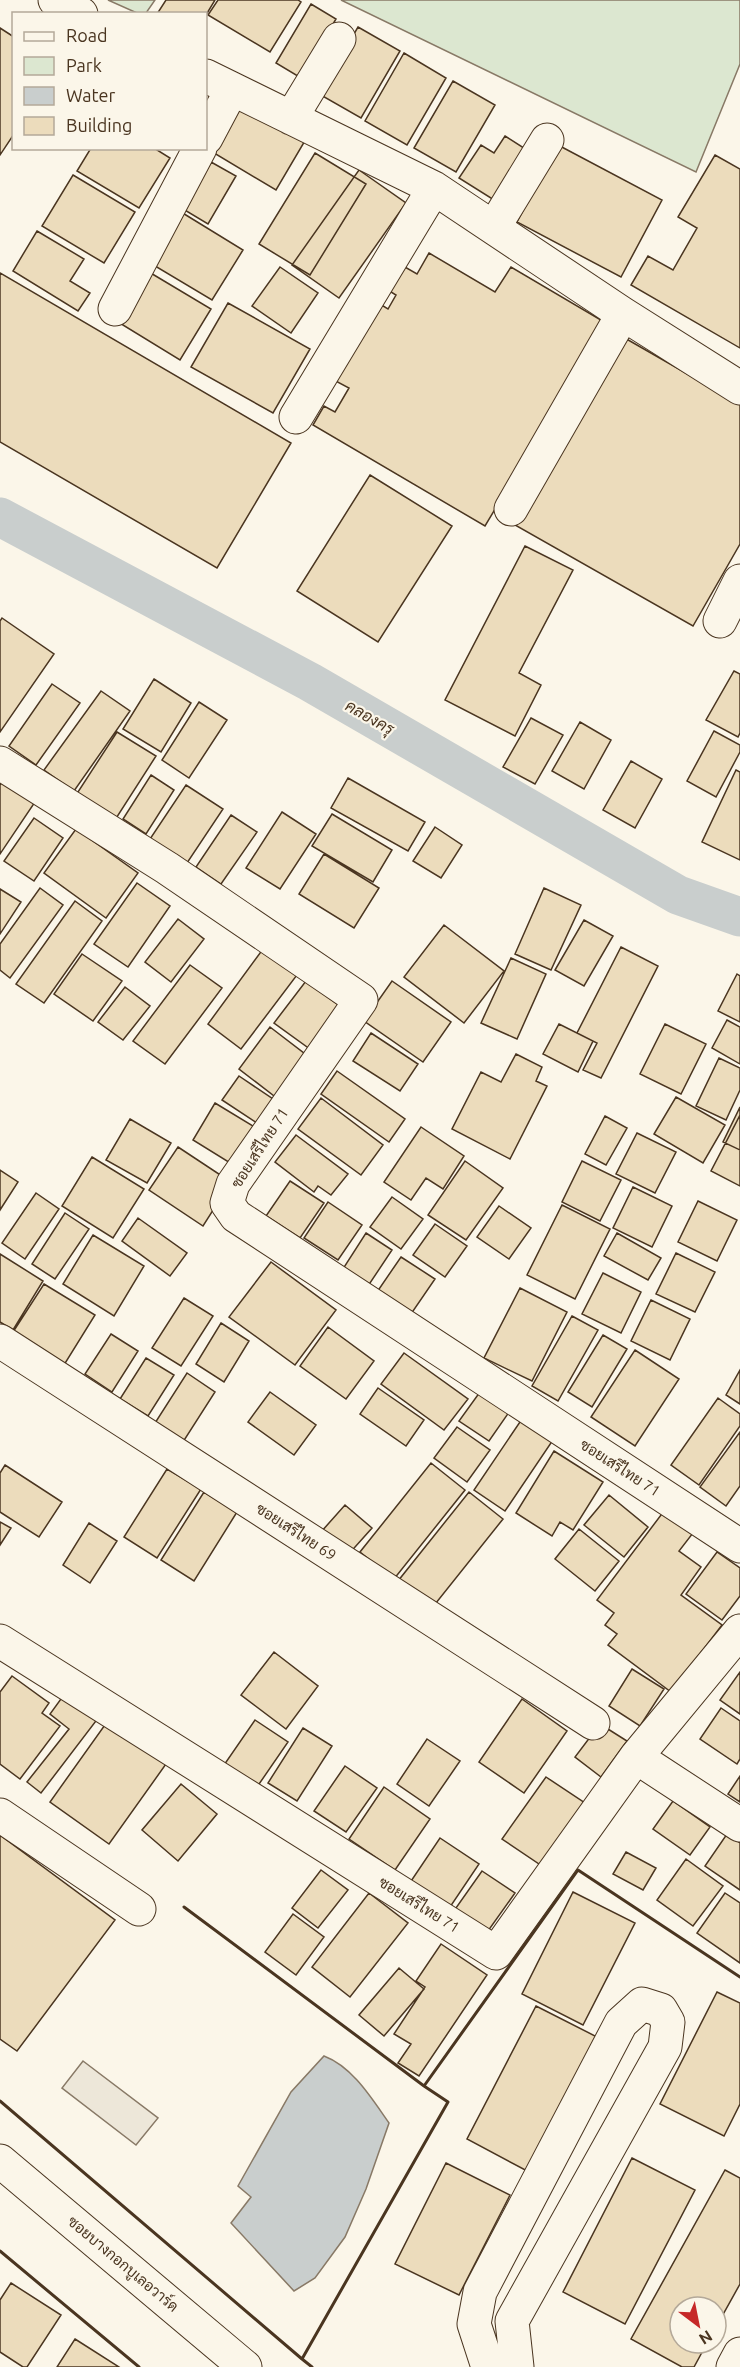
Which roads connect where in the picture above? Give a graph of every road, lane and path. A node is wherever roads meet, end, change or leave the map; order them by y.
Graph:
1 (56, 0) edge
2 (77, 12) edge
3 (339, 39) dead end
4 (219, 82) edge
5 (291, 118) junction
6 (207, 134) edge
7 (547, 140) dead end
8 (199, 150) edge
9 (434, 188) junction
10 (494, 227) junction
11 (115, 309) dead end
12 (623, 314) junction
13 (740, 388) edge
14 (296, 417) dead end
15 (511, 509) dead end
16 (740, 581) edge
17 (720, 621) dead end
18 (0, 763) edge
19 (0, 1341) edge
20 (740, 1546) edge
21 (740, 1631) edge
22 (0, 1641) edge
23 (593, 1723) dead end
24 (636, 1757) junction
25 (0, 1815) edge
26 (740, 1825) edge
27 (139, 1909) dead end
28 (0, 2161) edge
29 (740, 2354) edge
30 (245, 2367) edge
31 (488, 2367) edge
32 (517, 2367) edge
33 (732, 2367) edge

1 - 2 street
3 - 5 street
4 - 5 street
4 - 6 street
5 - 9 street
7 - 10 street
8 - 11 street
9 - 10 street
9 - 14 street
10 - 12 street
12 - 13 street
12 - 15 street
16 - 17 street
18 - 20 street, ซอยเสรีไทย 71
19 - 23 street, ซอยเสรีไทย 69
21 - 24 street, ซอยเสรีไทย 71
22 - 24 street, ซอยเสรีไทย 71
24 - 26 street
25 - 27 street
28 - 30 street, ซอยบางกอกบูเลอวาร์ด
29 - 33 street
31 - 32 street

